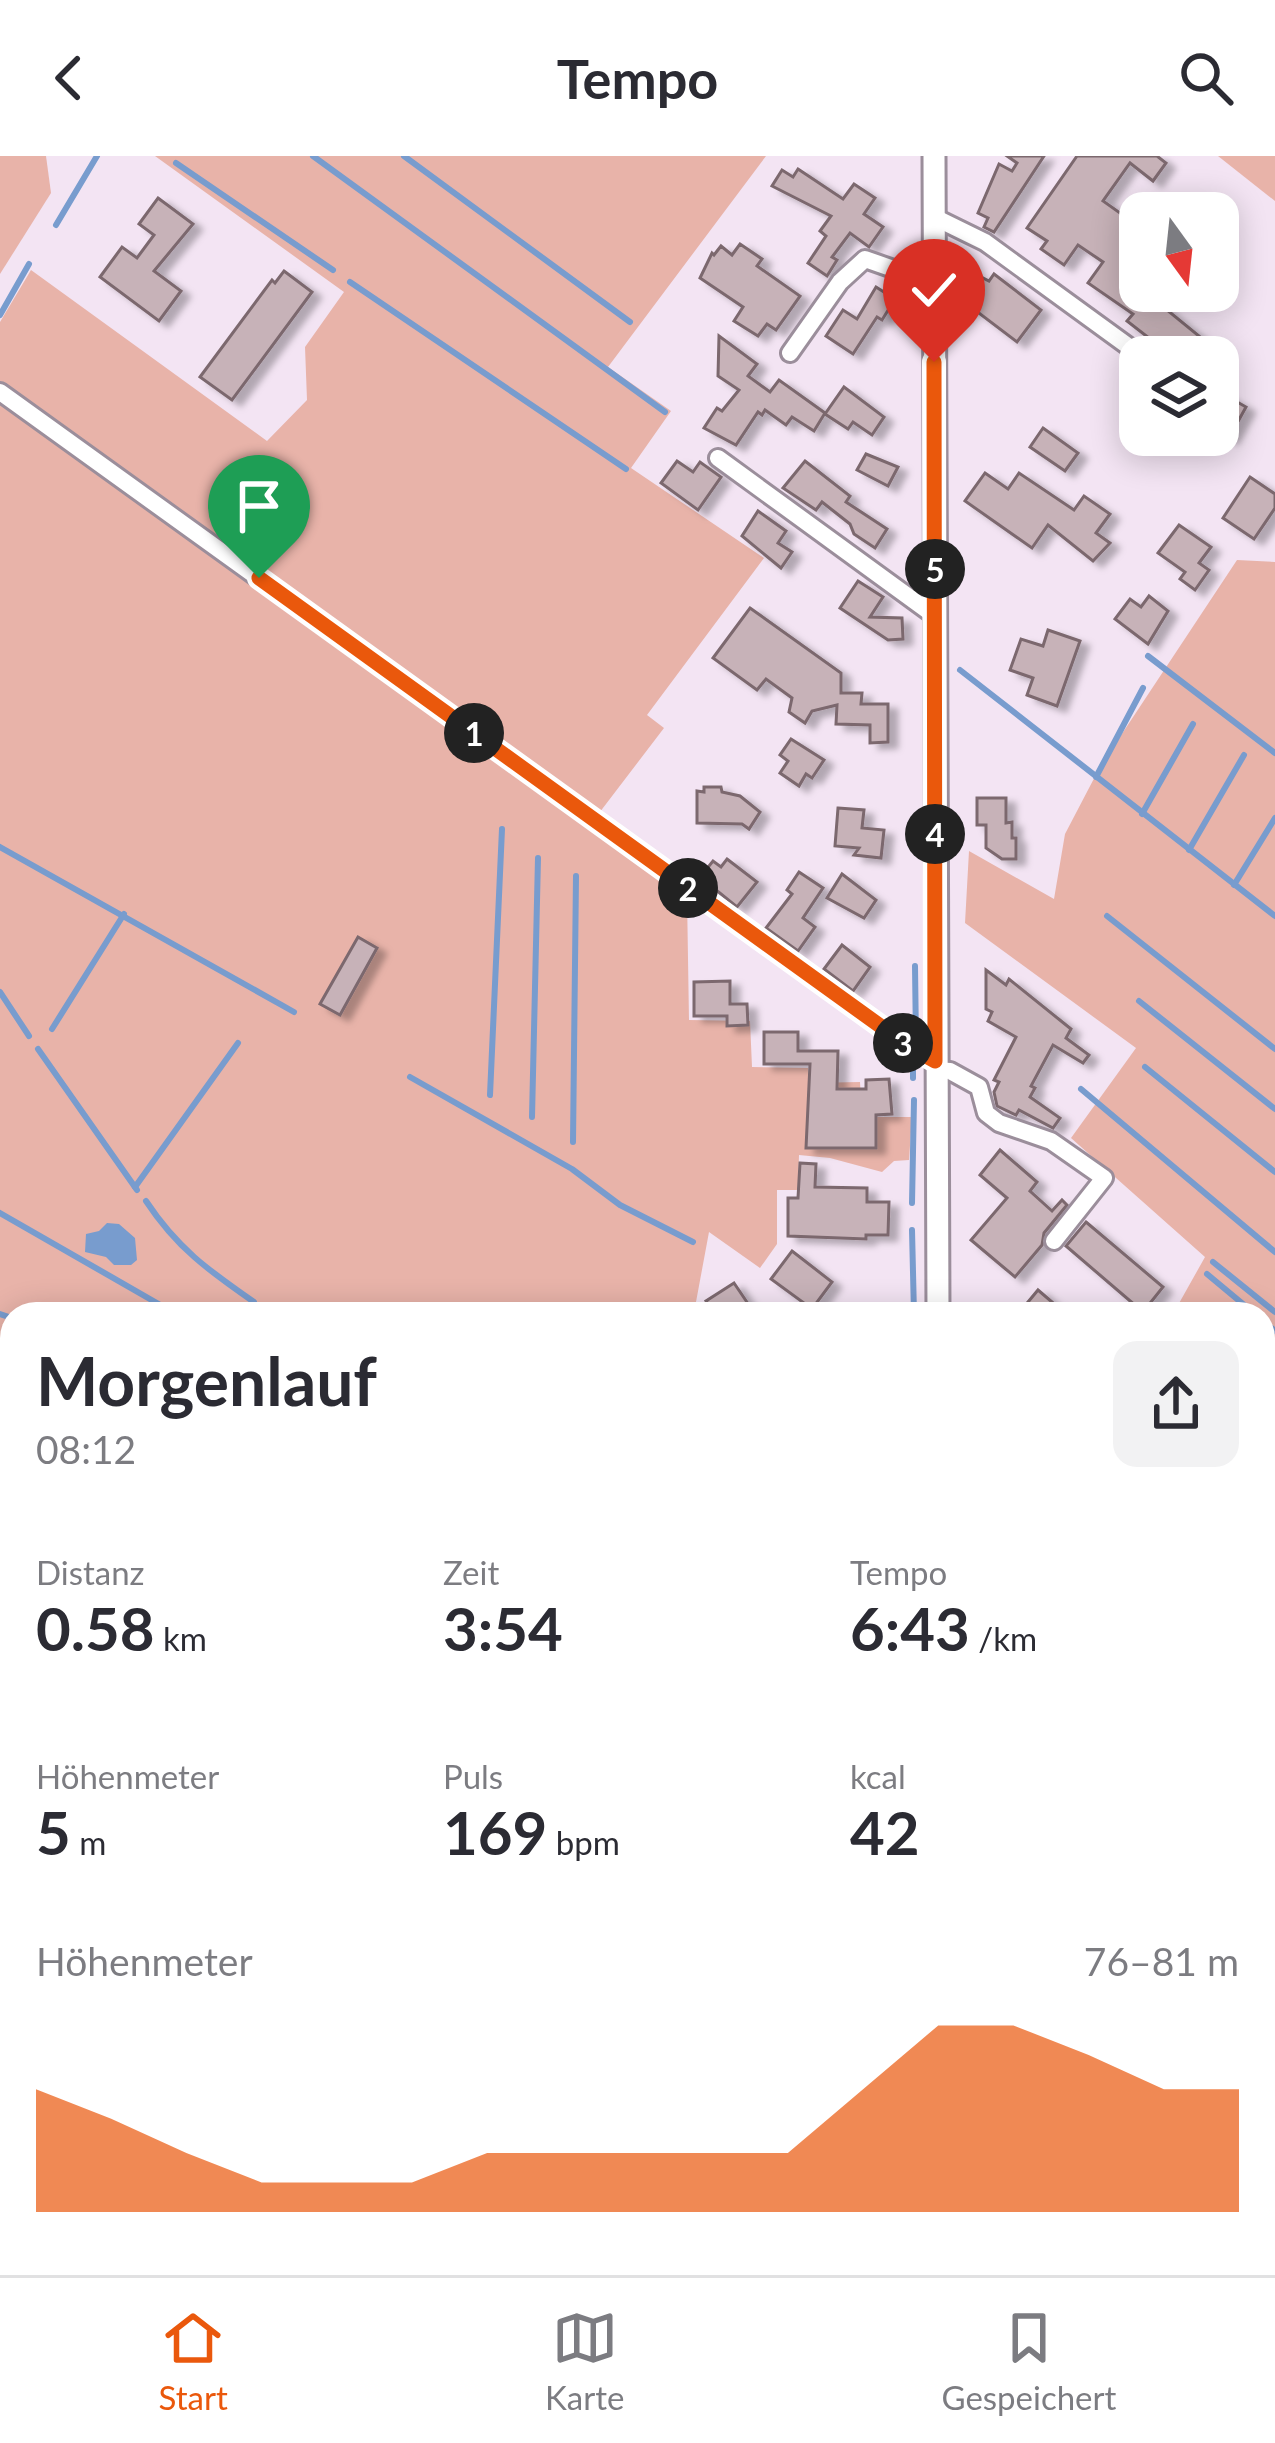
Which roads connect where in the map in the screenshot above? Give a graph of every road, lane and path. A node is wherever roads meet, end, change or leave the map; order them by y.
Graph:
1 (934, 156) edge
2 (934, 217) junction
3 (934, 274) junction
4 (1119, 340) edge
5 (790, 353) dead end
6 (0, 392) edge
7 (718, 458) dead end
8 (935, 616) junction
9 (935, 1066) junction
10 (1054, 1241) dead end
11 (938, 1302) edge

1 - 2 street
2 - 3 street
2 - 4 street
3 - 5 street
3 - 8 street
6 - 9 street
7 - 8 street
8 - 9 street
9 - 10 street
9 - 11 street

